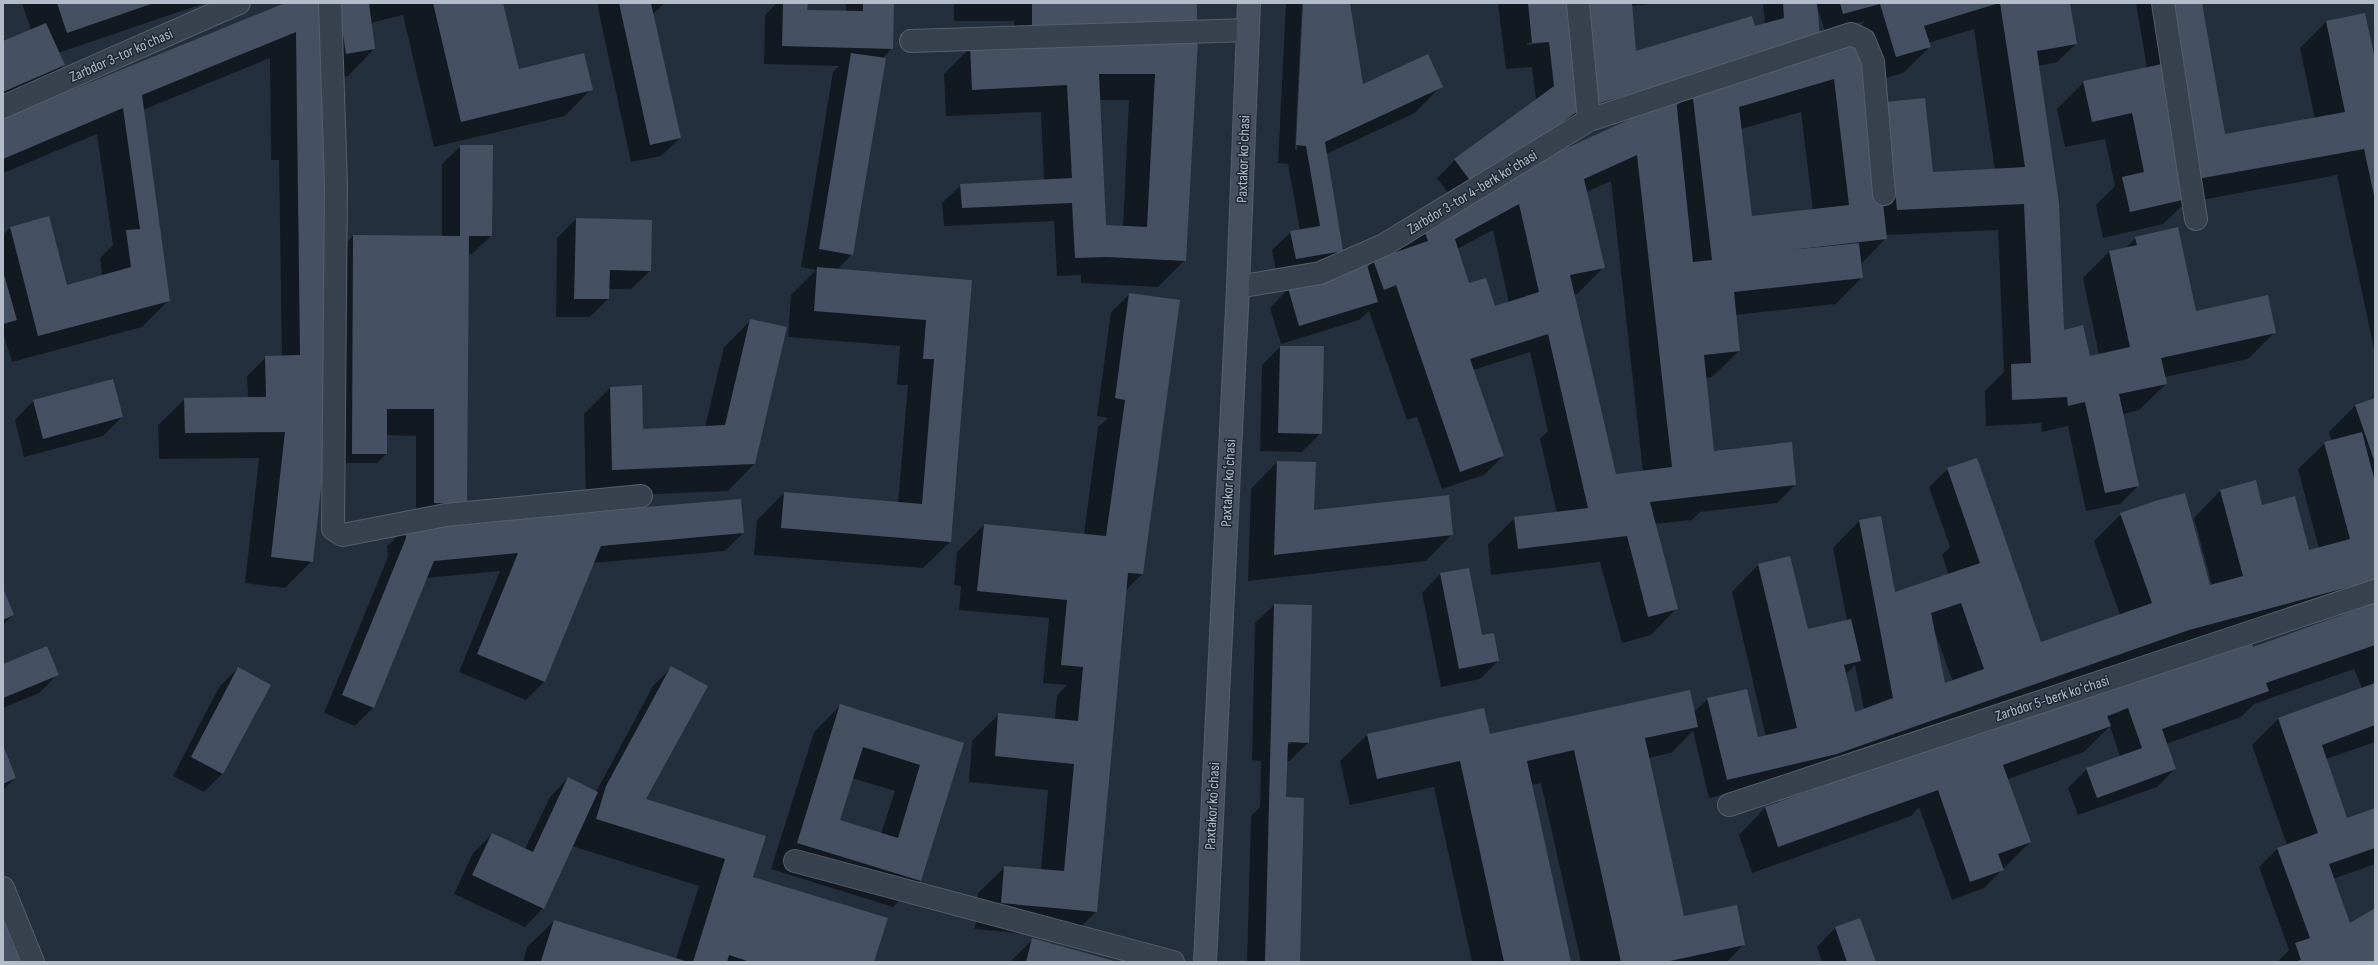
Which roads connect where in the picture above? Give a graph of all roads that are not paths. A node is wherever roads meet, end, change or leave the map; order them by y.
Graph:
1 (239, 3) edge
2 (330, 3) edge
3 (1249, 3) edge
4 (1578, 3) edge
5 (2163, 3) edge
6 (1248, 30) junction
7 (911, 41) dead end
8 (3, 107) edge
9 (1589, 120) junction
10 (1884, 194) dead end
11 (2196, 219) dead end
12 (1238, 287) junction
13 (641, 496) dead end
14 (2375, 591) edge
15 (1729, 805) dead end
16 (795, 861) dead end
17 (3, 888) edge
18 (33, 962) edge
19 (1173, 962) edge
20 (1205, 962) edge

1 - 8 street, Zarbdor 3-tor koʼchasi
2 - 13 street
3 - 6 main road, Paxtakor koʻchasi
4 - 9 street
5 - 11 street
6 - 7 street
6 - 12 main road, Paxtakor koʻchasi
9 - 10 street, Zarbdor 3-tor 4-berk koʻchasi
9 - 12 street, Zarbdor 3-tor 4-berk koʻchasi
12 - 20 main road, Paxtakor koʻchasi
14 - 15 street, Zarbdor 5-berk koʻchasi
16 - 19 street
17 - 18 street

